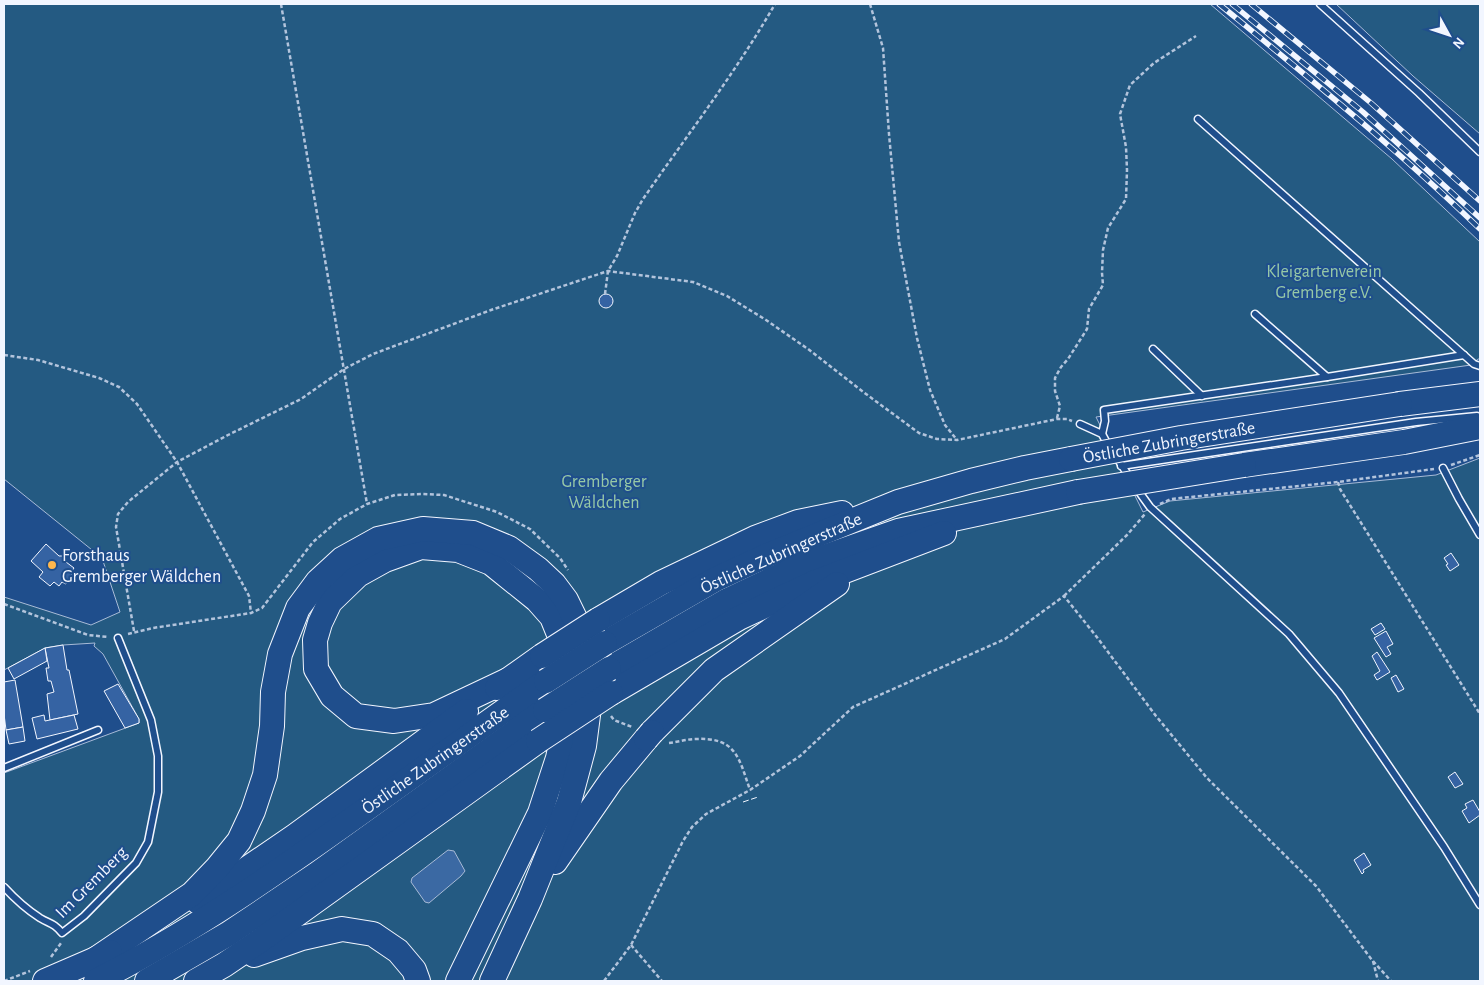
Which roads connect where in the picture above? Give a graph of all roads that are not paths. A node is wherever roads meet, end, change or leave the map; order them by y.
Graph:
1 (1320, 4) edge
2 (1198, 119) dead end
3 (1480, 152) edge
4 (1255, 314) dead end
5 (1153, 349) dead end
6 (1464, 355) junction
7 (1480, 366) edge
8 (1327, 377) junction
9 (1480, 394) edge
10 (1202, 396) junction
11 (1480, 416) edge
12 (1080, 424) road end
13 (1480, 427) edge
14 (1102, 434) junction
15 (1121, 466) junction
16 (1443, 468) road end
17 (898, 502) junction
18 (1014, 506) junction
19 (1480, 535) edge
20 (865, 564) junction
21 (118, 638) road end
22 (508, 680) junction
23 (98, 730) dead end
24 (4, 768) edge
25 (4, 887) edge
26 (530, 899) junction
27 (1480, 906) edge
28 (224, 965) junction
29 (96, 970) edge
30 (45, 981) edge
31 (147, 981) edge
32 (196, 981) edge
33 (418, 981) edge
34 (458, 981) edge
35 (492, 981) edge

1 - 3 lane
2 - 6 lane
4 - 8 lane
5 - 10 lane
6 - 7 lane
6 - 8 lane
8 - 10 lane
9 - 17 highway, Östliche Zubringerstraße, bridge
10 - 14 lane
11 - 15 lane
12 - 14 lane
13 - 18 highway, Östliche Zubringerstraße, bridge
14 - 15 lane
15 - 27 lane
16 - 19 lane
17 - 22 highway, bridge
17 - 29 highway, Östliche Zubringerstraße, bridge
18 - 20 highway
18 - 31 highway, Östliche Zubringerstraße, bridge
20 - 26 highway
20 - 28 highway, bridge
21 - 25 lane, Im Gremberg
22 - 29 highway
22 - 34 highway
23 - 24 lane
26 - 29 highway
26 - 35 highway
28 - 32 highway
28 - 33 highway
29 - 30 highway

